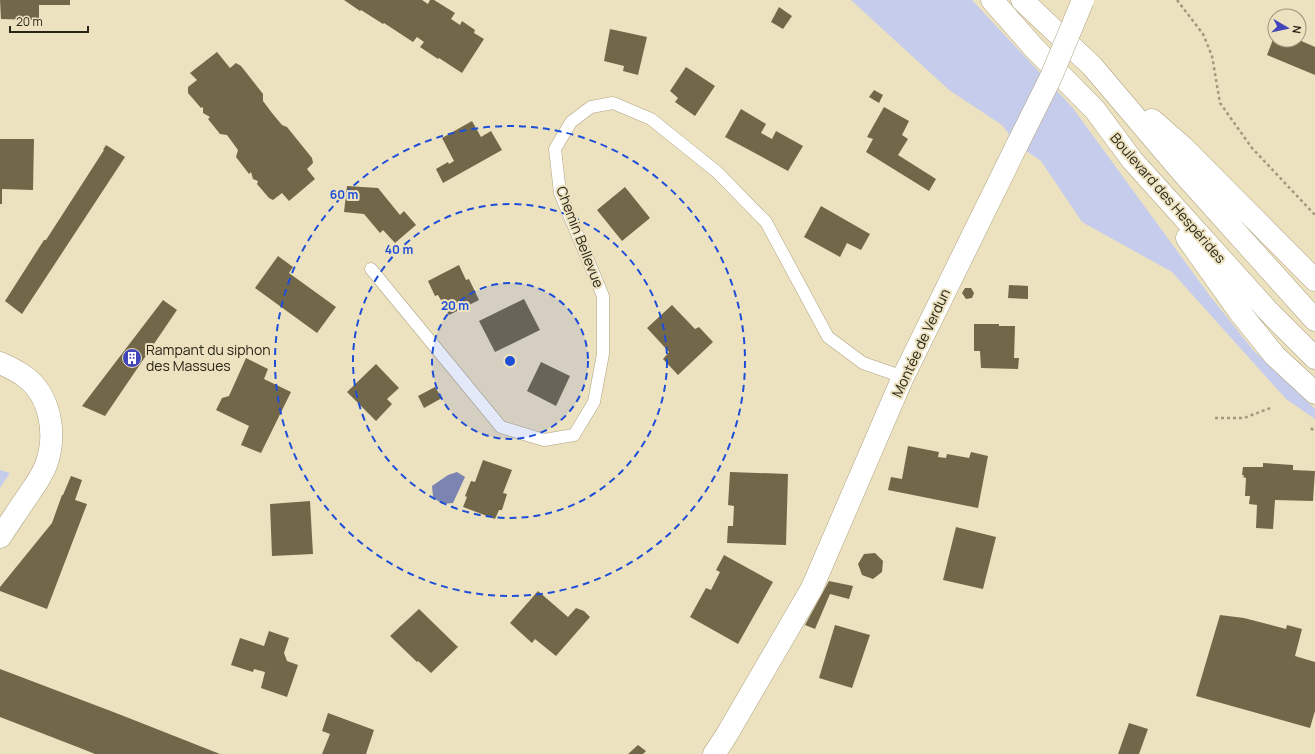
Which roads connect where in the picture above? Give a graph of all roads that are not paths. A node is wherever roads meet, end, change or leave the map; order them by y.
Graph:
1 (992, 0) edge
2 (1022, 0) edge
3 (1083, 0) edge
4 (1092, 66) junction
5 (1132, 160) junction
6 (371, 269) dead end
7 (1315, 280) edge
8 (1315, 320) edge
9 (1315, 358) edge
10 (0, 363) edge
11 (903, 377) junction
12 (1315, 393) edge
13 (0, 537) edge
14 (714, 754) edge

1 - 5 main road, Boulevard des Hespérides
2 - 4 main road, Boulevard des Hespérides
3 - 11 main road, Montée de Verdun, bridge
4 - 7 main road
4 - 8 main road, Boulevard des Hespérides
5 - 9 main road, Boulevard des Hespérides
5 - 12 main road
6 - 11 lane, Chemin Bellevue
10 - 13 main road
11 - 14 main road, Montée de Verdun

